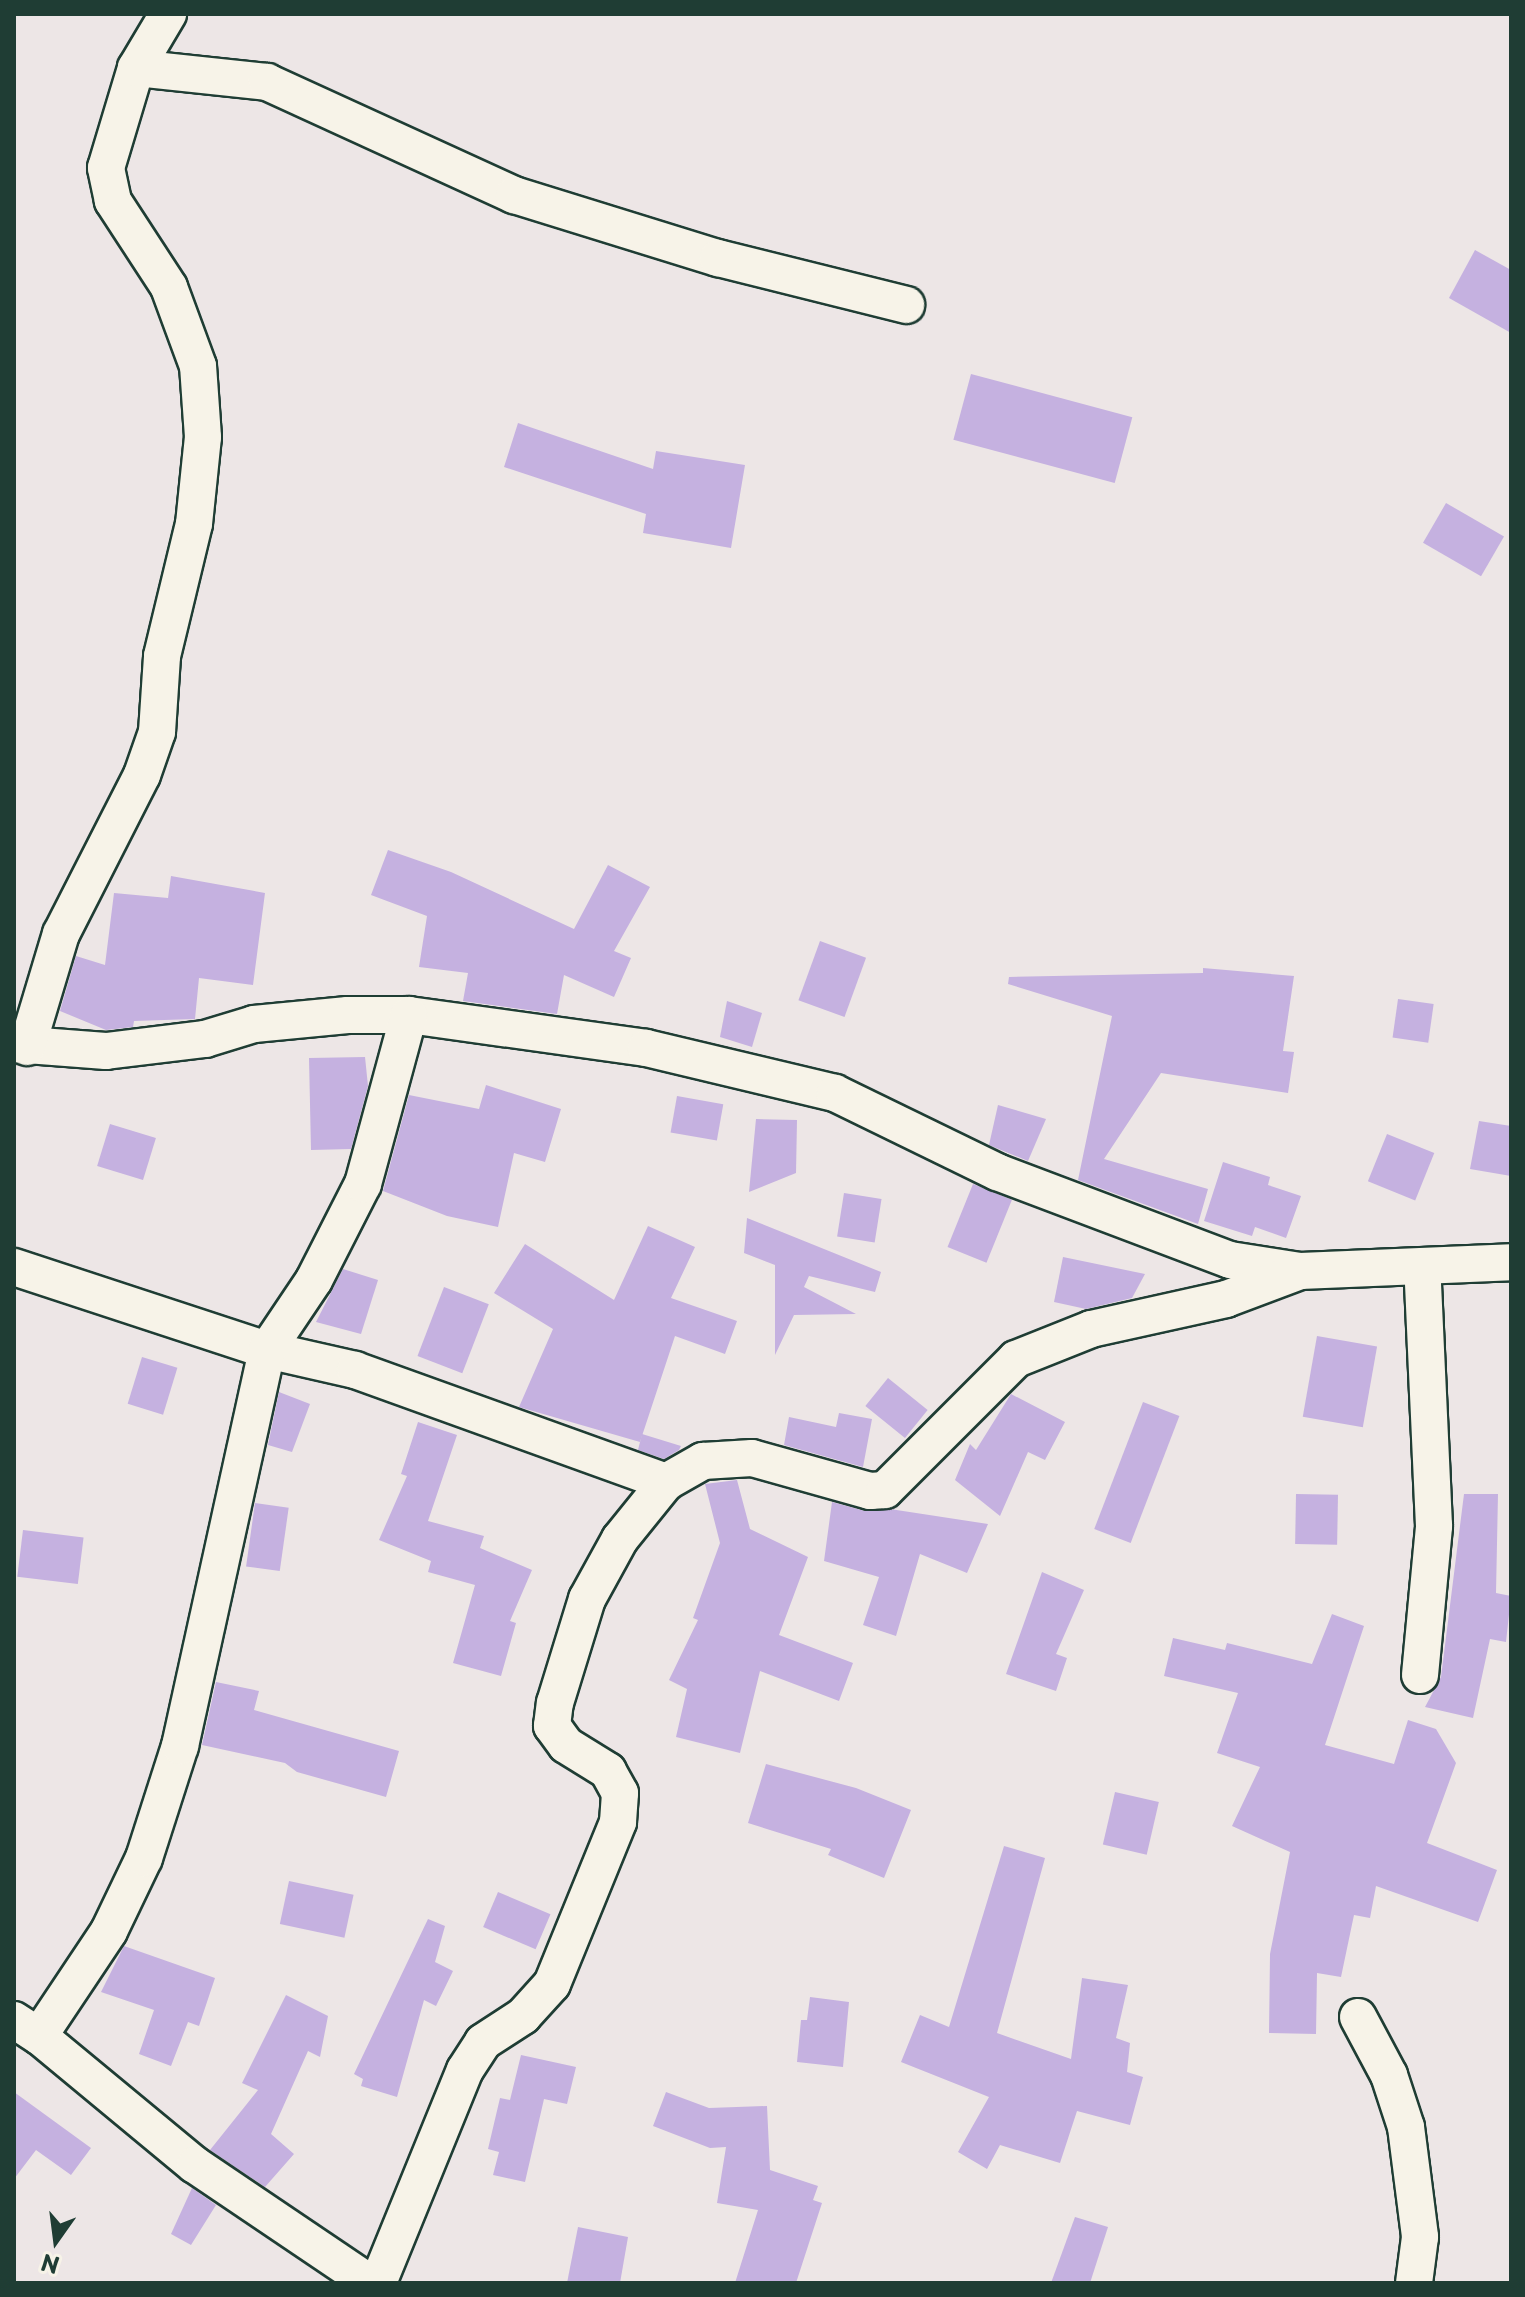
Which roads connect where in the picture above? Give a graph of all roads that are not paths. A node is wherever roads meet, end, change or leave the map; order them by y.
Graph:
1 (168, 14) edge
2 (136, 68) junction
3 (906, 305) dead end
4 (409, 1015) junction
5 (21, 1046) edge
6 (1511, 1262) edge
7 (1422, 1266) junction
8 (14, 1267) edge
9 (1300, 1271) junction
10 (267, 1350) junction
11 (666, 1482) junction
12 (1420, 1675) dead end
13 (1358, 2017) dead end
14 (27, 2028) edge
15 (370, 2283) edge
16 (378, 2283) edge
17 (1414, 2283) edge

1 - 2 street
2 - 3 street
2 - 5 street
4 - 5 street
4 - 9 street
4 - 10 street
6 - 7 street
7 - 9 street
7 - 12 street
8 - 10 street
9 - 11 street
10 - 11 street
10 - 14 street
11 - 16 street
13 - 17 street
14 - 15 street

